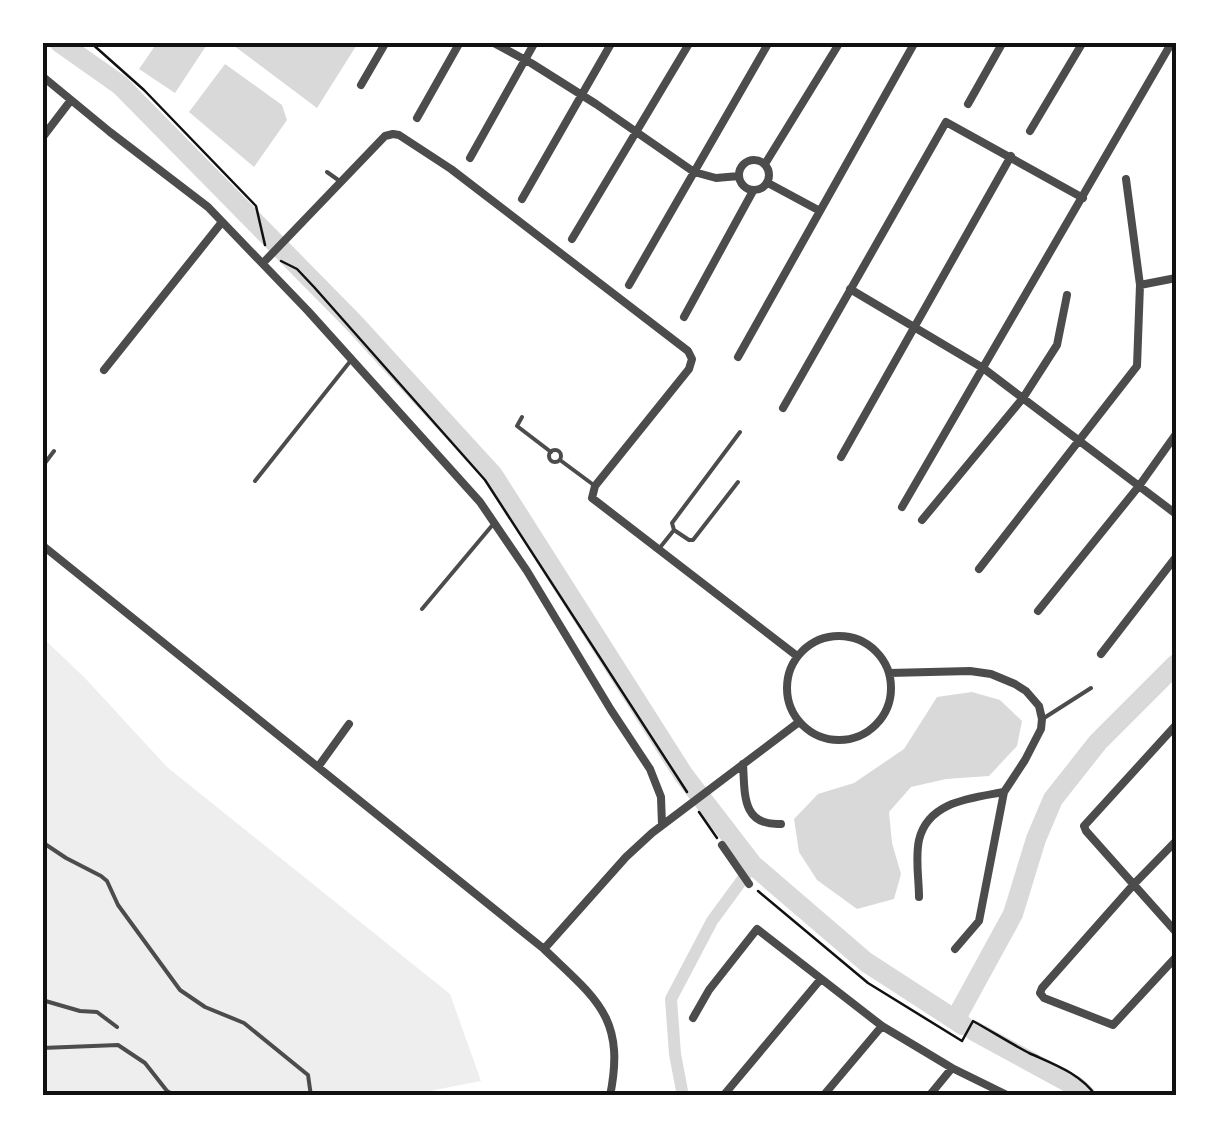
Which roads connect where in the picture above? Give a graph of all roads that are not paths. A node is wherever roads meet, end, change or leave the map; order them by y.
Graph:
1 (386, 42) edge
2 (460, 42) edge
3 (492, 42) edge
4 (536, 42) edge
5 (612, 42) edge
6 (690, 42) edge
7 (770, 42) edge
8 (840, 42) edge
9 (915, 42) edge
10 (1003, 42) edge
11 (1083, 42) edge
12 (1172, 42) edge
13 (526, 60) junction
14 (42, 76) edge
15 (361, 86) dead end
16 (582, 95) junction
17 (71, 100) junction
18 (968, 104) dead end
19 (416, 118) dead end
20 (1030, 131) dead end
21 (636, 132) junction
22 (42, 138) edge
23 (1011, 156) junction
24 (470, 158) dead end
25 (765, 164) junction
26 (327, 172) dead end
27 (694, 172) junction
28 (738, 176) junction
29 (1126, 179) dead end
30 (341, 182) junction
31 (768, 183) junction
32 (753, 191) junction
33 (1082, 198) junction
34 (522, 199) dead end
35 (820, 211) junction
36 (222, 222) junction
37 (572, 239) dead end
38 (263, 263) junction
39 (1176, 278) edge
40 (629, 285) dead end
41 (1140, 285) junction
42 (850, 290) junction
43 (1068, 295) dead end
44 (684, 317) dead end
45 (916, 328) junction
46 (738, 356) dead end
47 (352, 360) junction
48 (983, 368) junction
49 (104, 370) dead end
50 (1023, 398) junction
51 (784, 408) dead end
52 (522, 417) dead end
53 (740, 432) dead end
54 (1176, 434) edge
55 (567, 442) dead end
56 (1081, 442) junction
57 (54, 451) dead end
58 (550, 452) junction
59 (560, 452) junction
60 (841, 457) dead end
61 (560, 460) junction
62 (42, 466) edge
63 (255, 481) dead end
64 (738, 482) dead end
65 (595, 486) junction
66 (1139, 486) junction
67 (902, 507) dead end
68 (1176, 514) edge
69 (922, 520) dead end
70 (495, 522) junction
71 (674, 530) junction
72 (42, 544) edge
73 (658, 550) junction
74 (1176, 558) edge
75 (979, 569) dead end
76 (422, 609) dead end
77 (1038, 611) dead end
78 (1101, 654) dead end
79 (797, 656) junction
80 (889, 674) junction
81 (1091, 688) dead end
82 (1042, 719) junction
83 (799, 722) junction
84 (349, 724) dead end
85 (1176, 725) edge
86 (743, 764) junction
87 (318, 767) junction
88 (1004, 792) junction
89 (662, 824) junction
90 (781, 824) dead end
91 (1176, 841) edge
92 (42, 842) edge
93 (722, 844) dead end
94 (749, 884) road end
95 (1135, 884) junction
96 (919, 897) dead end
97 (1176, 932) edge
98 (544, 949) junction
99 (955, 950) dead end
100 (1176, 957) edge
101 (820, 980) junction
102 (42, 1000) edge
103 (693, 1018) dead end
104 (882, 1026) junction
105 (116, 1027) dead end
106 (42, 1048) edge
107 (952, 1068) junction
108 (178, 1095) edge
109 (311, 1096) edge
110 (610, 1096) edge
111 (723, 1096) edge
112 (823, 1096) edge
113 (929, 1096) edge
114 (1009, 1096) edge

1 - 15 street
2 - 19 street
3 - 13 street
4 - 13 street
5 - 16 street
6 - 21 street
7 - 27 street
8 - 25 street
9 - 35 street
10 - 18 street
11 - 20 street
12 - 33 street
13 - 16 street
13 - 24 street
14 - 17 street
16 - 21 street
16 - 34 street
17 - 22 street
17 - 36 street
21 - 27 street
21 - 37 street
23 - 33 street
23 - 42 street
23 - 45 street
25 - 28 street
25 - 31 street
26 - 30 lane
27 - 28 street
27 - 40 street
28 - 32 street
29 - 41 street
30 - 38 street
30 - 65 street
31 - 32 street
31 - 35 street
32 - 44 street
33 - 48 street
35 - 46 street
36 - 38 street
36 - 49 street
38 - 47 street
39 - 41 street
41 - 56 street
42 - 45 street
42 - 51 street
43 - 50 street
45 - 48 street
45 - 60 street
47 - 63 lane
47 - 70 street
48 - 50 street
48 - 67 street
50 - 56 street
50 - 69 street
52 - 58 lane
53 - 71 lane
54 - 66 street
55 - 59 lane
56 - 66 street
56 - 75 street
57 - 62 lane
58 - 59 lane
58 - 61 lane
59 - 61 lane
61 - 65 lane
64 - 71 lane
65 - 73 street
66 - 68 street
66 - 77 street
70 - 76 lane
70 - 89 street
71 - 73 lane
72 - 87 street
73 - 79 street
74 - 78 street
79 - 80 street
79 - 83 street
80 - 82 street
80 - 83 street
81 - 82 lane
82 - 88 street
83 - 86 street
84 - 87 street
85 - 95 street
86 - 89 street
86 - 90 street
87 - 98 street
88 - 96 street
88 - 99 street
89 - 98 street
91 - 95 street
92 - 109 lane
93 - 94 street
95 - 97 street
95 - 100 street
98 - 110 street
101 - 103 street
101 - 104 street
101 - 111 street
102 - 105 lane
104 - 107 street
104 - 112 street
106 - 108 lane
107 - 113 street
107 - 114 street

